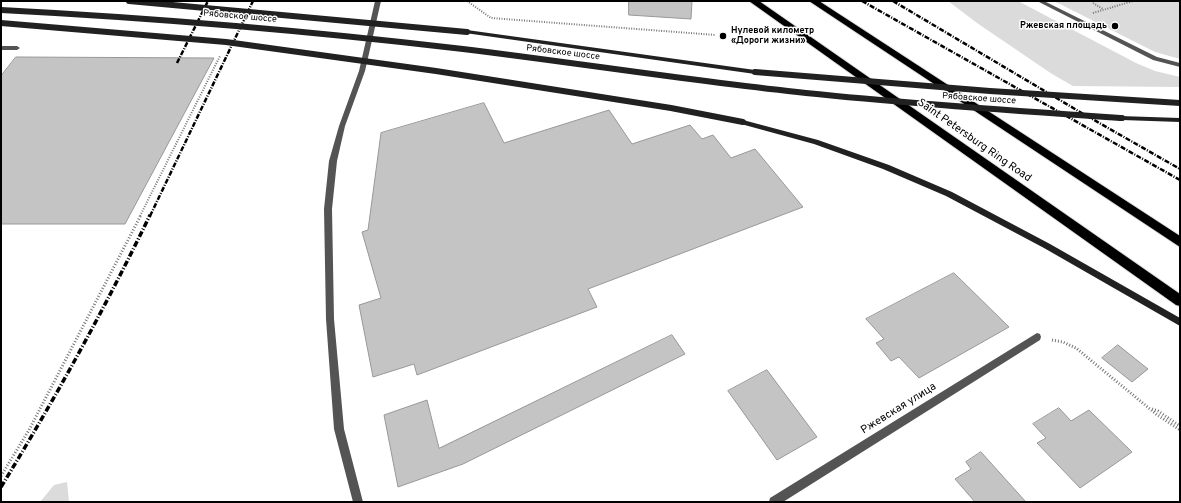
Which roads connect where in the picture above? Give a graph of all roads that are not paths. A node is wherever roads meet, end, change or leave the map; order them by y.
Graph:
1 (129, 1) edge
2 (378, 1) edge
3 (753, 1) edge
4 (813, 1) edge
5 (1040, 1) edge
6 (1, 10) edge
7 (1, 23) edge
8 (1, 48) edge
9 (18, 48) dead end
10 (1180, 65) edge
11 (1180, 103) edge
12 (1180, 120) edge
13 (1180, 242) edge
14 (1180, 300) edge
15 (1180, 322) edge
16 (1037, 337) road end
17 (358, 502) edge
18 (774, 502) edge

1 - 11 main road, Рябовское шоссе, bridge
2 - 17 street
3 - 14 highway, Saint Petersburg Ring Road
4 - 13 highway
5 - 10 street
6 - 12 main road, Рябовское шоссе, bridge
7 - 15 main road, bridge
8 - 9 street
16 - 18 street, Ржевская улица

